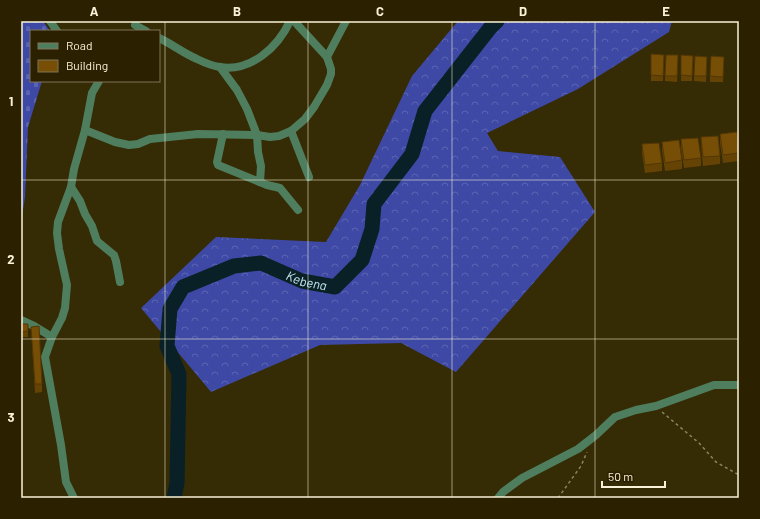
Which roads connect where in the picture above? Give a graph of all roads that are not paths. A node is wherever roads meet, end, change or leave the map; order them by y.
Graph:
1 (50, 21) edge
2 (290, 21) edge
3 (294, 21) edge
4 (346, 21) edge
5 (134, 26) edge
6 (56, 30) edge
7 (144, 30) edge
8 (160, 39) edge
9 (327, 58) junction
10 (220, 67) junction
11 (98, 82) edge
12 (85, 130) junction
13 (291, 131) junction
14 (223, 134) junction
15 (257, 135) junction
16 (309, 177) dead end
17 (260, 182) junction
18 (71, 187) junction
19 (298, 210) dead end
20 (120, 282) dead end
21 (21, 320) edge
22 (52, 337) junction
23 (739, 385) edge
24 (74, 498) edge
25 (498, 498) edge

1 - 6 street
2 - 10 street
3 - 9 street
4 - 9 street
5 - 7 street
8 - 10 street
9 - 13 street
10 - 15 street
11 - 12 street
12 - 14 street
12 - 18 street
13 - 15 street
13 - 16 street
14 - 15 street
14 - 17 street
15 - 17 street
17 - 19 street
18 - 20 street
18 - 22 street
21 - 22 street
22 - 24 street
23 - 25 street

